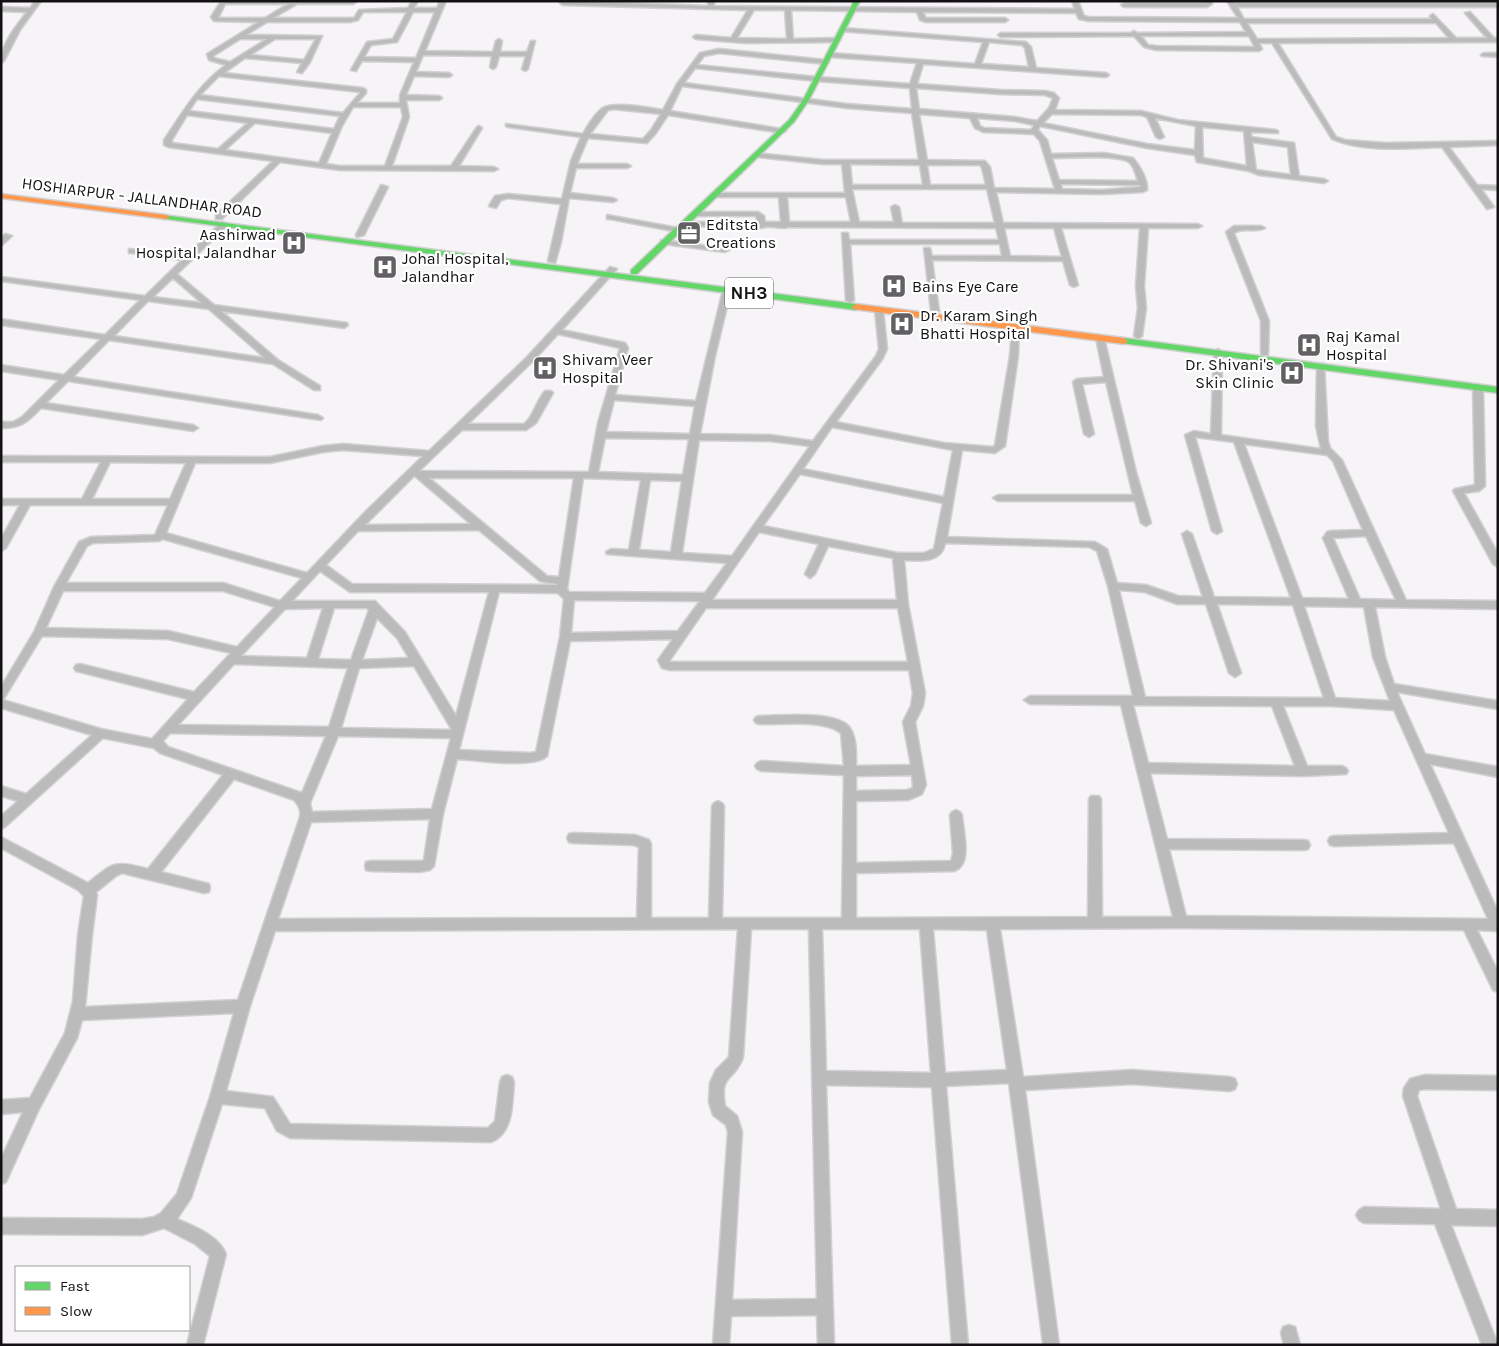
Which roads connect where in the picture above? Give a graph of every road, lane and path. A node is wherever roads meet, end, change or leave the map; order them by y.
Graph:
1 (38, 1) edge
2 (416, 1) edge
3 (443, 1) edge
4 (926, 1) edge
5 (956, 1) edge
6 (1000, 1) edge
7 (1042, 1) edge
8 (1075, 1) edge
9 (1208, 1) edge
10 (224, 2) edge
11 (296, 2) edge
12 (353, 2) edge
13 (563, 2) edge
14 (1126, 3) edge
15 (1231, 3) edge
16 (1479, 3) edge
17 (711, 5) edge
18 (1424, 5) junction
19 (1489, 5) junction
20 (1498, 5) edge
21 (854, 6) edge
22 (1, 8) edge
23 (752, 9) junction
24 (32, 10) junction
25 (411, 10) junction
26 (439, 10) junction
27 (788, 10) junction
28 (920, 11) junction
29 (928, 11) junction
30 (958, 11) junction
31 (1005, 11) junction
32 (1045, 11) junction
33 (1078, 11) junction
34 (560, 12) dead end
35 (1468, 13) dead end
36 (1498, 15) edge
37 (267, 20) junction
38 (1005, 20) junction
39 (1106, 20) junction
40 (1120, 20) junction
41 (1242, 20) junction
42 (1437, 21) junction
43 (1112, 33) junction
44 (1134, 33) junction
45 (1250, 34) junction
46 (839, 35) junction
47 (240, 37) junction
48 (274, 37) junction
49 (696, 37) dead end
50 (1000, 38) junction
51 (733, 40) junction
52 (986, 40) junction
53 (1454, 40) junction
54 (1495, 40) edge
55 (500, 41) dead end
56 (790, 41) junction
57 (1255, 41) junction
58 (1274, 41) junction
59 (533, 42) dead end
60 (496, 54) junction
61 (529, 54) junction
62 (1484, 55) dead end
63 (1498, 55) edge
64 (244, 56) junction
65 (419, 56) junction
66 (828, 58) junction
67 (360, 59) junction
68 (1, 61) edge
69 (307, 62) junction
70 (921, 62) junction
71 (231, 64) junction
72 (693, 66) junction
73 (977, 66) junction
74 (494, 67) dead end
75 (525, 69) dead end
76 (354, 70) dead end
77 (1033, 70) junction
78 (300, 72) dead end
79 (218, 74) junction
80 (411, 74) junction
81 (449, 75) dead end
82 (1106, 75) dead end
83 (816, 79) junction
84 (680, 84) junction
85 (913, 86) junction
86 (196, 97) junction
87 (439, 98) dead end
88 (806, 100) junction
89 (403, 102) junction
90 (351, 105) junction
91 (666, 112) junction
92 (1050, 112) junction
93 (185, 113) junction
94 (916, 113) junction
95 (345, 115) junction
96 (1150, 115) junction
97 (974, 116) junction
98 (252, 123) junction
99 (1040, 123) junction
100 (1199, 124) junction
101 (508, 125) dead end
102 (479, 128) dead end
103 (1248, 129) junction
104 (337, 131) junction
105 (782, 131) junction
106 (1035, 132) junction
107 (1276, 132) dead end
108 (586, 136) junction
109 (1160, 137) dead end
110 (1248, 139) junction
111 (1498, 143) edge
112 (1443, 144) junction
113 (220, 152) junction
114 (1199, 153) junction
115 (757, 155) junction
116 (1049, 156) junction
117 (279, 159) junction
118 (846, 163) junction
119 (924, 163) junction
120 (322, 166) junction
121 (573, 166) junction
122 (626, 166) dead end
123 (388, 168) junction
124 (453, 168) junction
125 (1251, 169) junction
126 (494, 170) dead end
127 (1295, 177) junction
128 (1324, 181) dead end
129 (1057, 182) junction
130 (1142, 184) junction
131 (384, 187) dead end
132 (927, 187) junction
133 (1475, 187) junction
134 (991, 188) junction
135 (1498, 188) edge
136 (1, 189) edge
137 (849, 191) junction
138 (1060, 191) junction
139 (715, 195) junction
140 (783, 195) junction
141 (1, 196) edge
142 (566, 198) junction
143 (613, 200) dead end
144 (493, 206) dead end
145 (895, 207) dead end
146 (1490, 207) dead end
147 (695, 214) junction
148 (610, 217) dead end
149 (222, 220) junction
150 (762, 226) junction
151 (785, 226) junction
152 (844, 226) junction
153 (856, 226) junction
154 (899, 226) junction
155 (923, 226) junction
156 (1001, 226) junction
157 (1057, 226) junction
158 (1144, 226) junction
159 (1198, 226) dead end
160 (681, 227) junction
161 (1261, 228) dead end
162 (360, 235) junction
163 (8, 236) dead end
164 (664, 242) junction
165 (846, 242) junction
166 (926, 242) junction
167 (1004, 242) junction
168 (1, 244) edge
169 (725, 250) dead end
170 (132, 251) dead end
171 (928, 258) junction
172 (188, 259) junction
173 (1007, 259) junction
174 (1066, 260) junction
175 (552, 261) junction
176 (610, 272) junction
177 (634, 272) junction
178 (173, 274) junction
179 (653, 277) junction
180 (1, 279) edge
181 (1074, 285) dead end
182 (727, 290) junction
183 (146, 299) junction
184 (850, 300) junction
185 (214, 308) junction
186 (879, 310) junction
187 (935, 310) junction
188 (1, 322) edge
189 (344, 325) dead end
190 (1016, 328) junction
191 (555, 331) junction
192 (1138, 336) junction
193 (108, 338) junction
194 (1100, 338) junction
195 (1218, 352) junction
196 (1265, 353) junction
197 (275, 362) junction
198 (1321, 366) junction
199 (1, 368) edge
200 (66, 378) junction
201 (1109, 379) junction
202 (1498, 383) edge
203 (1478, 387) junction
204 (317, 388) dead end
205 (1498, 390) edge
206 (548, 393) dead end
207 (611, 397) junction
208 (702, 404) junction
209 (39, 405) junction
210 (318, 418) dead end
211 (830, 424) junction
212 (1, 425) edge
213 (459, 427) junction
214 (194, 428) dead end
215 (1089, 434) dead end
216 (601, 435) junction
217 (696, 436) junction
218 (1216, 437) junction
219 (1238, 440) junction
220 (816, 444) junction
221 (958, 447) junction
222 (1330, 453) junction
223 (431, 454) junction
224 (1, 459) edge
225 (107, 459) junction
226 (192, 459) junction
227 (798, 471) junction
228 (416, 473) junction
229 (579, 474) junction
230 (593, 474) junction
231 (646, 476) junction
232 (687, 478) junction
233 (998, 498) dead end
234 (1139, 498) junction
235 (948, 501) junction
236 (1, 502) edge
237 (27, 502) junction
238 (85, 502) junction
239 (174, 502) junction
240 (1146, 523) dead end
241 (483, 527) junction
242 (356, 528) junction
243 (758, 528) junction
244 (1217, 531) dead end
245 (1370, 533) junction
246 (161, 534) junction
247 (1187, 534) dead end
248 (941, 540) junction
249 (825, 542) junction
250 (1, 548) edge
251 (611, 552) dead end
252 (633, 554) junction
253 (676, 556) junction
254 (898, 556) junction
255 (735, 560) junction
256 (1498, 564) edge
257 (320, 566) junction
258 (810, 574) dead end
259 (310, 577) junction
260 (1113, 586) junction
261 (59, 587) junction
262 (350, 588) junction
263 (495, 588) junction
264 (565, 589) junction
265 (706, 600) junction
266 (1210, 601) junction
267 (1362, 602) junction
268 (1298, 603) junction
269 (330, 604) junction
270 (903, 604) junction
271 (1403, 604) junction
272 (282, 605) junction
273 (1498, 605) edge
274 (373, 606) junction
275 (39, 632) junction
276 (682, 635) junction
277 (565, 637) junction
278 (234, 656) junction
279 (311, 662) junction
280 (417, 662) junction
281 (355, 664) junction
282 (914, 666) junction
283 (80, 668) dead end
284 (1235, 672) dead end
285 (1390, 687) junction
286 (1, 697) edge
287 (196, 697) junction
288 (1030, 700) dead end
289 (1126, 701) junction
290 (1140, 701) junction
291 (1276, 702) junction
292 (1330, 702) junction
293 (1, 704) edge
294 (1498, 705) edge
295 (1398, 706) junction
296 (760, 720) dead end
297 (166, 729) junction
298 (334, 731) junction
299 (457, 731) junction
300 (101, 733) junction
301 (157, 744) junction
302 (452, 754) junction
303 (1421, 758) junction
304 (761, 766) dead end
305 (1145, 768) junction
306 (918, 770) junction
307 (850, 771) junction
308 (1304, 771) junction
309 (1342, 771) dead end
310 (1498, 772) edge
311 (231, 774) junction
312 (1, 792) edge
313 (850, 796) junction
314 (1095, 799) dead end
315 (29, 800) junction
316 (304, 803) junction
317 (718, 806) dead end
318 (437, 814) junction
319 (956, 815) dead end
320 (306, 817) junction
321 (1, 824) edge
322 (572, 838) dead end
323 (1457, 838) junction
324 (1334, 841) dead end
325 (1, 842) edge
326 (1162, 844) junction
327 (1304, 845) dead end
328 (371, 866) dead end
329 (850, 868) junction
330 (151, 875) junction
331 (204, 888) dead end
332 (89, 890) junction
333 (849, 922) junction
334 (1095, 922) junction
335 (1181, 922) junction
336 (644, 923) junction
337 (815, 923) junction
338 (715, 924) junction
339 (745, 924) junction
340 (926, 924) junction
341 (993, 924) junction
342 (269, 925) junction
343 (1468, 925) junction
344 (1497, 925) edge
345 (1498, 986) edge
346 (243, 1006) junction
347 (78, 1014) junction
348 (819, 1078) junction
349 (938, 1080) junction
350 (1015, 1080) junction
351 (507, 1082) dead end
352 (1498, 1083) edge
353 (1230, 1084) dead end
354 (217, 1097) junction
355 (34, 1104) junction
356 (1, 1107) edge
357 (1, 1177) edge
358 (1364, 1216) dead end
359 (1445, 1216) junction
360 (1498, 1218) edge
361 (164, 1220) junction
362 (1, 1226) edge
363 (825, 1307) junction
364 (723, 1308) junction
365 (1051, 1343) dead end
366 (195, 1345) edge
367 (720, 1345) edge
368 (826, 1345) edge
369 (960, 1345) edge
370 (1490, 1345) edge

1 - 24 street
2 - 25 street
3 - 26 street
4 - 29 street
5 - 30 street
6 - 31 street
7 - 32 street
8 - 33 street
9 - 14 street
10 - 11 street
10 - 37 street
11 - 12 street
11 - 37 street
13 - 17 street
13 - 34 street
14 - 40 street
15 - 18 street
15 - 41 street
16 - 18 street
16 - 19 street
17 - 23 street
18 - 42 street
19 - 20 street
19 - 36 street
21 - 27 street
21 - 28 street
21 - 46 main road
22 - 24 street
23 - 27 street
23 - 51 street
24 - 68 street
25 - 26 street
25 - 37 street
25 - 67 street
26 - 65 street
27 - 56 street
28 - 29 street
28 - 38 street
29 - 30 street
30 - 31 street
31 - 32 street
31 - 38 street
32 - 33 street
33 - 39 street
35 - 54 street
37 - 47 street
38 - 50 street
39 - 40 street
39 - 43 street
40 - 41 street
41 - 42 street
41 - 45 street
42 - 53 street
43 - 44 street
43 - 50 street
44 - 45 street
44 - 57 street
45 - 57 street
46 - 52 street
46 - 56 street
46 - 66 main road
47 - 48 street
47 - 71 street
48 - 64 street
48 - 69 street
49 - 51 street
50 - 52 street
50 - 77 street
51 - 56 street
52 - 73 street
53 - 54 street
53 - 58 street
55 - 60 street
57 - 58 street
58 - 112 street
59 - 61 street
60 - 61 street
60 - 65 street
60 - 74 street
61 - 75 street
62 - 63 street
64 - 69 street
64 - 71 street
65 - 67 street
65 - 80 street
66 - 70 street
66 - 72 street
66 - 83 main road
67 - 76 street
69 - 78 street
70 - 73 street
70 - 85 street
71 - 79 street
72 - 83 street
72 - 84 street
73 - 77 street
77 - 82 street
79 - 86 street
79 - 90 street
80 - 81 street
80 - 89 street
83 - 85 street
83 - 88 main road
84 - 88 street
84 - 91 street
85 - 92 street
85 - 94 street
86 - 93 street
86 - 95 street
87 - 89 street
88 - 94 street
88 - 105 main road
89 - 90 street
89 - 123 street
90 - 95 street
91 - 105 street
91 - 108 street
91 - 108 street
92 - 96 street
92 - 99 street
93 - 98 street
93 - 113 street
94 - 97 street
94 - 119 street
95 - 104 street
96 - 100 street
96 - 109 street
97 - 99 street
97 - 106 street
98 - 104 street
98 - 113 street
99 - 106 street
99 - 114 street
100 - 103 street
100 - 114 street
101 - 108 street
102 - 124 street
103 - 107 street
103 - 110 street
104 - 120 street
105 - 115 main road
106 - 116 street
108 - 121 street
110 - 125 street
110 - 127 street
111 - 112 street
112 - 133 street
113 - 117 street
114 - 125 street
115 - 118 street
115 - 139 main road
116 - 129 street
116 - 130 street
117 - 120 street
117 - 149 street
118 - 119 street
118 - 137 street
119 - 132 street
119 - 134 street
120 - 123 street
121 - 122 street
121 - 142 street
123 - 124 street
124 - 126 street
125 - 127 street
127 - 128 street
129 - 130 street
129 - 138 street
130 - 138 street
131 - 162 street
132 - 134 street
132 - 137 street
133 - 135 street
133 - 146 street
134 - 138 street
134 - 156 street
136 - 149 main road, HOSHIARPUR - JALLANDHAR ROAD / NH3
137 - 140 street
137 - 153 street
139 - 140 street
139 - 147 main road
140 - 151 street
141 - 149 main road, HOSHIARPUR - JALLANDHAR ROAD / NH3
142 - 143 street
142 - 144 street
142 - 175 street
145 - 154 street
147 - 150 street
147 - 160 main road
148 - 160 street
149 - 162 main road, HOSHIARPUR - JALLANDHAR ROAD / NH3
149 - 172 street
149 - 176 main road, HOSHIARPUR - JALLANDHAR ROAD / NH3
150 - 151 street
150 - 160 street
151 - 152 street
152 - 153 street
152 - 165 street
153 - 154 street
154 - 155 street
155 - 156 street
155 - 166 street
156 - 157 street
156 - 167 street
157 - 158 street
157 - 174 street
158 - 159 street
158 - 192 street
160 - 164 main road
161 - 196 street
162 - 175 main road, HOSHIARPUR - JALLANDHAR ROAD / NH3
163 - 168 street
164 - 169 street
164 - 177 main road
165 - 166 street
165 - 184 street
166 - 167 street
166 - 171 street
167 - 173 street
170 - 172 street
171 - 173 street
171 - 187 street
172 - 178 street
173 - 174 street
174 - 181 street
175 - 176 main road, HOSHIARPUR - JALLANDHAR ROAD / NH3
176 - 177 main road, HOSHIARPUR - JALLANDHAR ROAD / NH3
176 - 179 main road, HOSHIARPUR - JALLANDHAR ROAD / NH3
176 - 191 street
177 - 179 main road, HOSHIARPUR - JALLANDHAR ROAD / NH3
178 - 183 street
178 - 185 street
179 - 182 main road, HOSHIARPUR - JALLANDHAR ROAD / NH3
179 - 184 main road, HOSHIARPUR - JALLANDHAR ROAD / NH3
180 - 183 street
182 - 186 main road, HOSHIARPUR - JALLANDHAR ROAD / NH3
182 - 208 street
183 - 185 street
183 - 193 street
184 - 187 main road, HOSHIARPUR - JALLANDHAR ROAD / NH3
185 - 189 street
185 - 197 street
186 - 190 main road, HOSHIARPUR - JALLANDHAR ROAD / NH3
186 - 211 street
187 - 192 main road, HOSHIARPUR - JALLANDHAR ROAD / NH3
188 - 193 street
190 - 194 main road, HOSHIARPUR - JALLANDHAR ROAD / NH3
190 - 221 street
191 - 207 street
191 - 213 street
192 - 196 main road, HOSHIARPUR - JALLANDHAR ROAD / NH3
193 - 197 street
193 - 200 street
194 - 195 main road, HOSHIARPUR - JALLANDHAR ROAD / NH3
194 - 201 street
195 - 198 main road, HOSHIARPUR - JALLANDHAR ROAD / NH3
195 - 218 street
196 - 202 main road, HOSHIARPUR - JALLANDHAR ROAD / NH3
197 - 204 street
198 - 203 main road, HOSHIARPUR - JALLANDHAR ROAD / NH3
198 - 222 street
199 - 200 street
200 - 209 street
200 - 210 street
201 - 215 street
201 - 234 street
203 - 205 main road, HOSHIARPUR - JALLANDHAR ROAD / NH3
203 - 256 street
206 - 213 street
207 - 208 street
207 - 216 street
208 - 217 street
209 - 212 street
209 - 214 street
211 - 220 street
211 - 221 street
213 - 223 street
216 - 217 street
216 - 230 street
217 - 220 street
217 - 232 street
218 - 219 street
218 - 244 street
219 - 222 street
219 - 268 street
220 - 227 street
221 - 235 street
222 - 245 street
223 - 226 street
223 - 228 street
224 - 225 street
225 - 226 street
225 - 238 street
226 - 239 street
227 - 235 street
227 - 243 street
228 - 229 street
228 - 241 street
228 - 242 street
229 - 230 street
229 - 264 street
230 - 231 street
231 - 232 street
231 - 252 street
232 - 253 street
233 - 234 street
234 - 240 street
235 - 248 street
236 - 237 street
237 - 238 street
237 - 250 street
238 - 239 street
239 - 246 street
241 - 242 street
241 - 264 street
242 - 257 street
243 - 249 street
243 - 255 street
245 - 267 street
245 - 271 street
246 - 259 street
246 - 261 street
247 - 266 street
248 - 254 street
248 - 260 street
249 - 254 street
249 - 258 street
251 - 252 street
252 - 253 street
253 - 255 street
254 - 270 street
255 - 265 street
257 - 259 street
257 - 262 street
259 - 272 street
260 - 266 street
260 - 290 street
261 - 272 street
261 - 275 street
262 - 263 street
262 - 274 street
263 - 264 street
263 - 299 street
264 - 265 street
264 - 277 street
265 - 270 street
265 - 276 street
266 - 268 street
266 - 284 street
267 - 268 street
267 - 271 street
267 - 285 street
268 - 292 street
269 - 272 street
269 - 274 street
269 - 279 street
270 - 282 street
271 - 273 street
272 - 278 street
274 - 280 street
274 - 281 street
275 - 278 street
275 - 286 street
276 - 277 street
276 - 282 street
277 - 302 street
278 - 279 street
278 - 287 street
279 - 281 street
280 - 281 street
280 - 299 street
281 - 298 street
282 - 306 street
283 - 287 street
285 - 294 street
285 - 295 street
287 - 297 street
288 - 289 street
289 - 290 street
289 - 305 street
290 - 291 street
291 - 292 street
291 - 308 street
292 - 295 street
293 - 300 street
295 - 303 street
296 - 307 street
297 - 298 street
297 - 301 street
298 - 299 street
298 - 316 street
299 - 302 street
300 - 301 street
300 - 315 street
301 - 311 street
302 - 318 street
303 - 310 street
303 - 323 street
304 - 307 street
305 - 308 street
305 - 326 street
306 - 307 street
306 - 313 street
307 - 313 street
308 - 309 street
311 - 316 street
311 - 330 street
312 - 315 street
313 - 329 street
314 - 334 street
315 - 321 street
316 - 320 street
317 - 338 street
318 - 320 street
318 - 328 street
319 - 329 street
320 - 342 street
322 - 336 street
323 - 324 street
323 - 344 street
325 - 332 street
326 - 327 street
326 - 335 street
329 - 333 street
330 - 331 street
330 - 332 street
332 - 347 street
333 - 337 street
333 - 340 street
334 - 335 street
334 - 341 street
335 - 343 street
336 - 338 street
336 - 342 street
337 - 339 street
337 - 348 street
338 - 339 street
339 - 364 street
340 - 341 street
340 - 349 street
341 - 350 street
342 - 346 street
343 - 344 street
343 - 345 street
346 - 347 street
346 - 354 street
347 - 355 street
348 - 349 street
348 - 363 street
349 - 350 street
349 - 369 street
350 - 353 street
350 - 365 street
351 - 354 street
352 - 359 street
354 - 361 street
355 - 356 street
355 - 357 street
358 - 359 street
359 - 360 street
359 - 370 street
361 - 362 street
361 - 366 street
363 - 364 street
363 - 368 street
364 - 367 street

